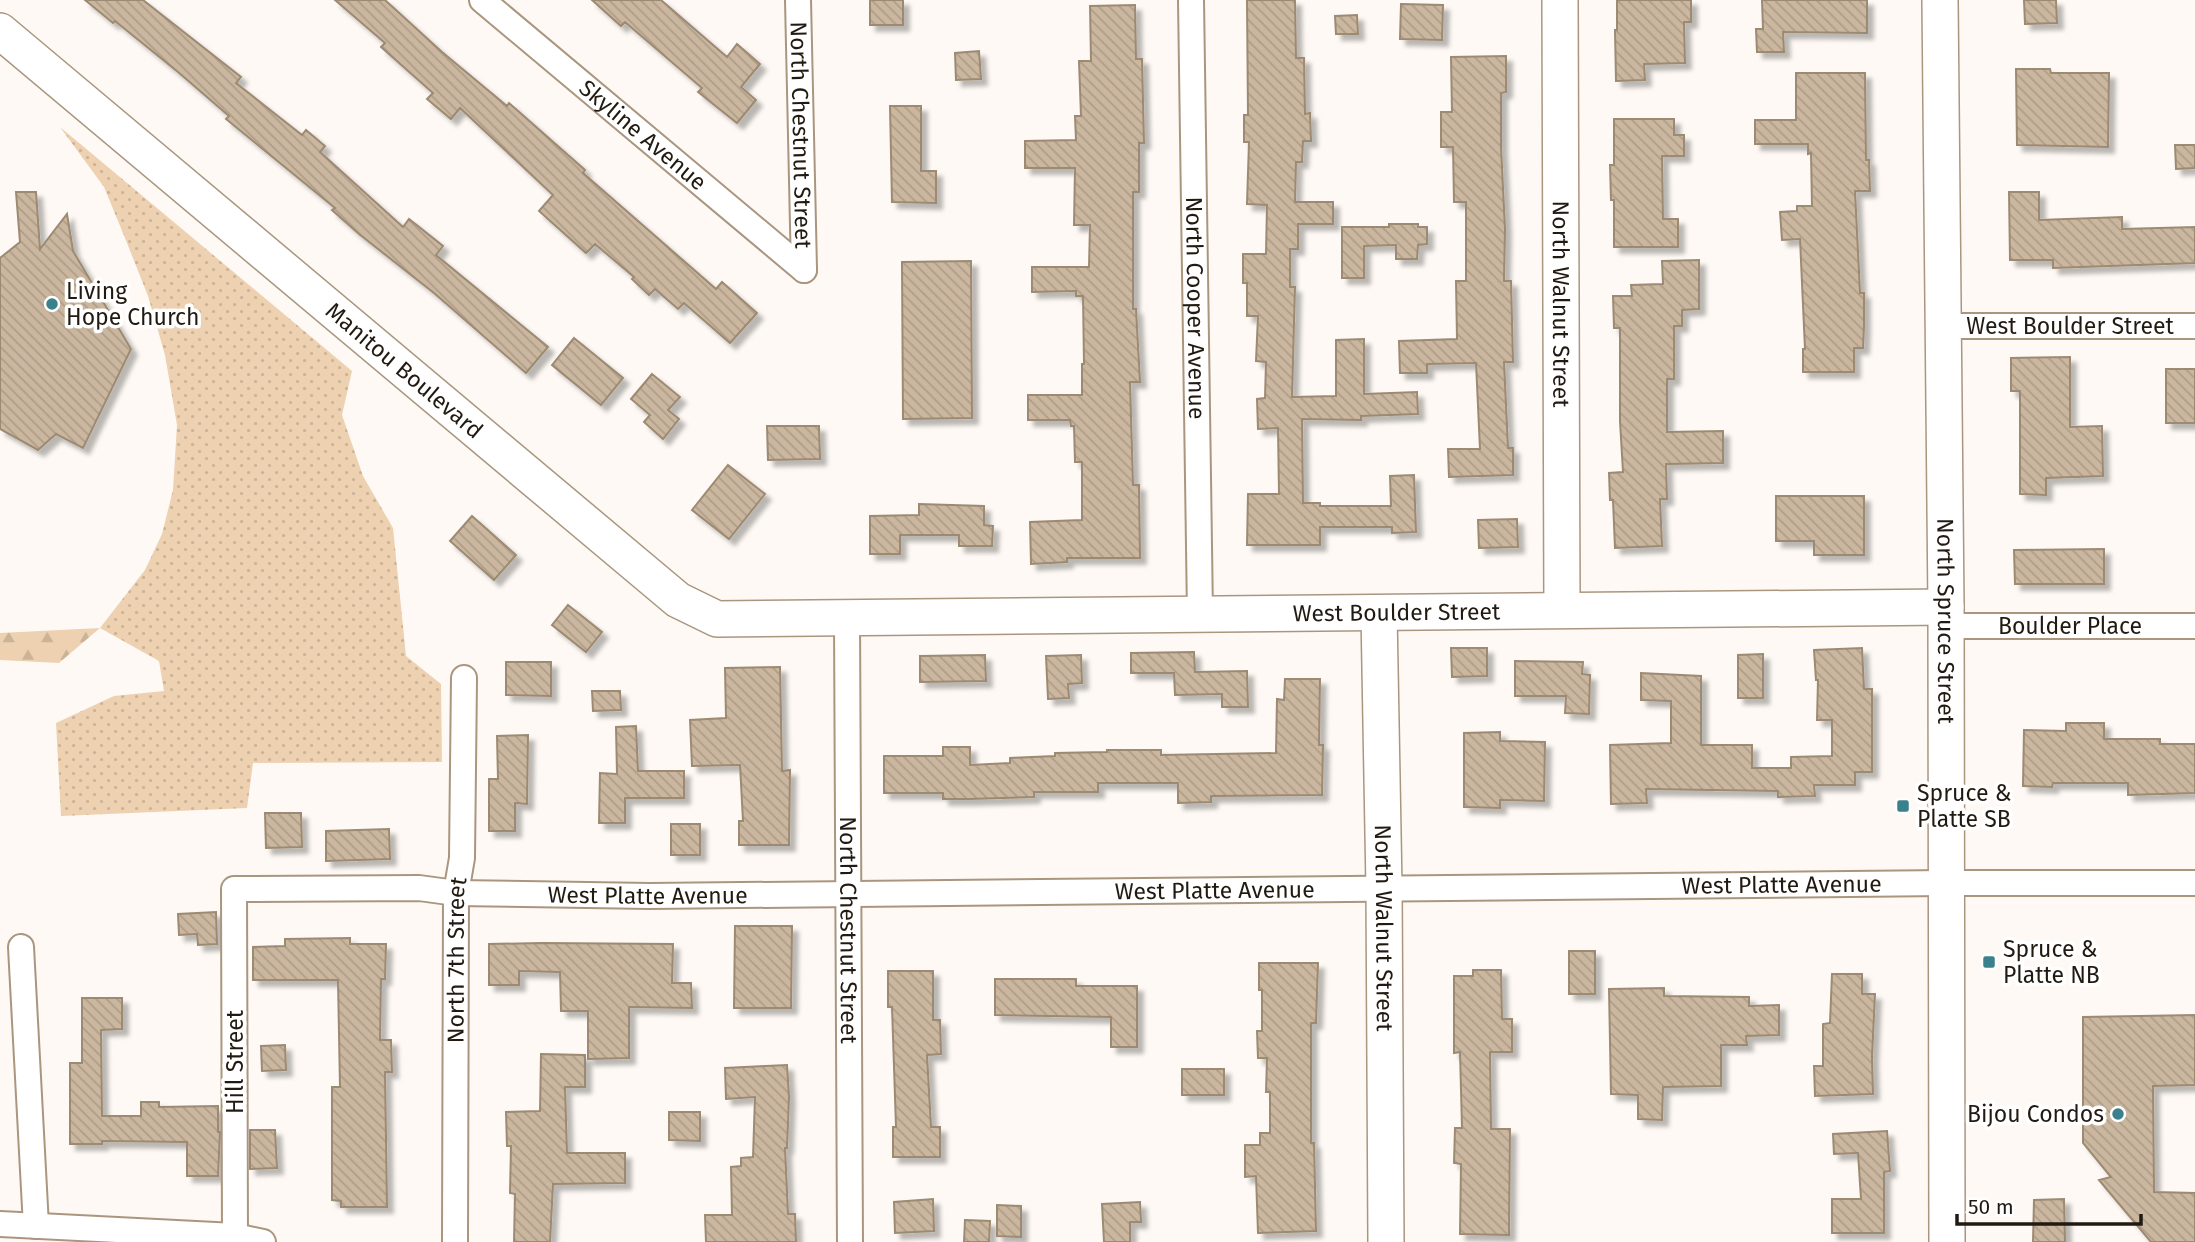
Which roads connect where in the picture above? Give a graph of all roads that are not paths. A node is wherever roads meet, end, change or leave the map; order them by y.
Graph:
1 (482, 0) edge
2 (798, 0) edge
3 (1191, 0) edge
4 (1560, 0) edge
5 (1940, 0) edge
6 (0, 31) edge
7 (804, 270) joint
8 (1944, 326) junction
9 (2195, 326) edge
10 (1562, 610) junction
11 (1379, 613) junction
12 (1200, 614) junction
13 (1945, 616) junction
14 (847, 618) junction
15 (2195, 626) edge
16 (464, 678) dead end
17 (1945, 883) junction
18 (2195, 883) edge
19 (1384, 888) junction
20 (234, 889) joint
21 (456, 893) junction
22 (849, 893) junction
23 (21, 947) dead end
24 (0, 1224) edge
25 (36, 1226) junction
26 (235, 1236) junction
27 (263, 1242) edge
28 (456, 1242) edge
29 (850, 1242) edge
30 (1386, 1242) edge
31 (1947, 1242) edge

1 - 7 street, Skyline Avenue
2 - 7 street, North Chestnut Street
3 - 12 street, North Cooper Avenue
4 - 10 street, North Walnut Street
5 - 8 street, North Spruce Street
6 - 14 street, Manitou Boulevard
8 - 9 street, West Boulder Street
8 - 13 street, North Spruce Street
10 - 11 street, West Boulder Street
10 - 13 street, West Boulder Street
11 - 12 street, West Boulder Street
11 - 19 street, North Walnut Street
12 - 14 street, West Boulder Street
13 - 15 street, Boulder Place
13 - 17 street, North Spruce Street
14 - 22 street, North Chestnut Street
16 - 21 street, North 7th Street
17 - 18 street, West Platte Avenue
17 - 19 street, West Platte Avenue
17 - 31 street, North Spruce Street
19 - 22 street, West Platte Avenue
19 - 30 street, North Walnut Street
20 - 21 street, West Platte Avenue
20 - 26 street, Hill Street
21 - 22 street, West Platte Avenue
21 - 28 street, North 7th Street
22 - 29 street, North Chestnut Street
23 - 25 street
24 - 25 street
25 - 26 street
26 - 27 street

